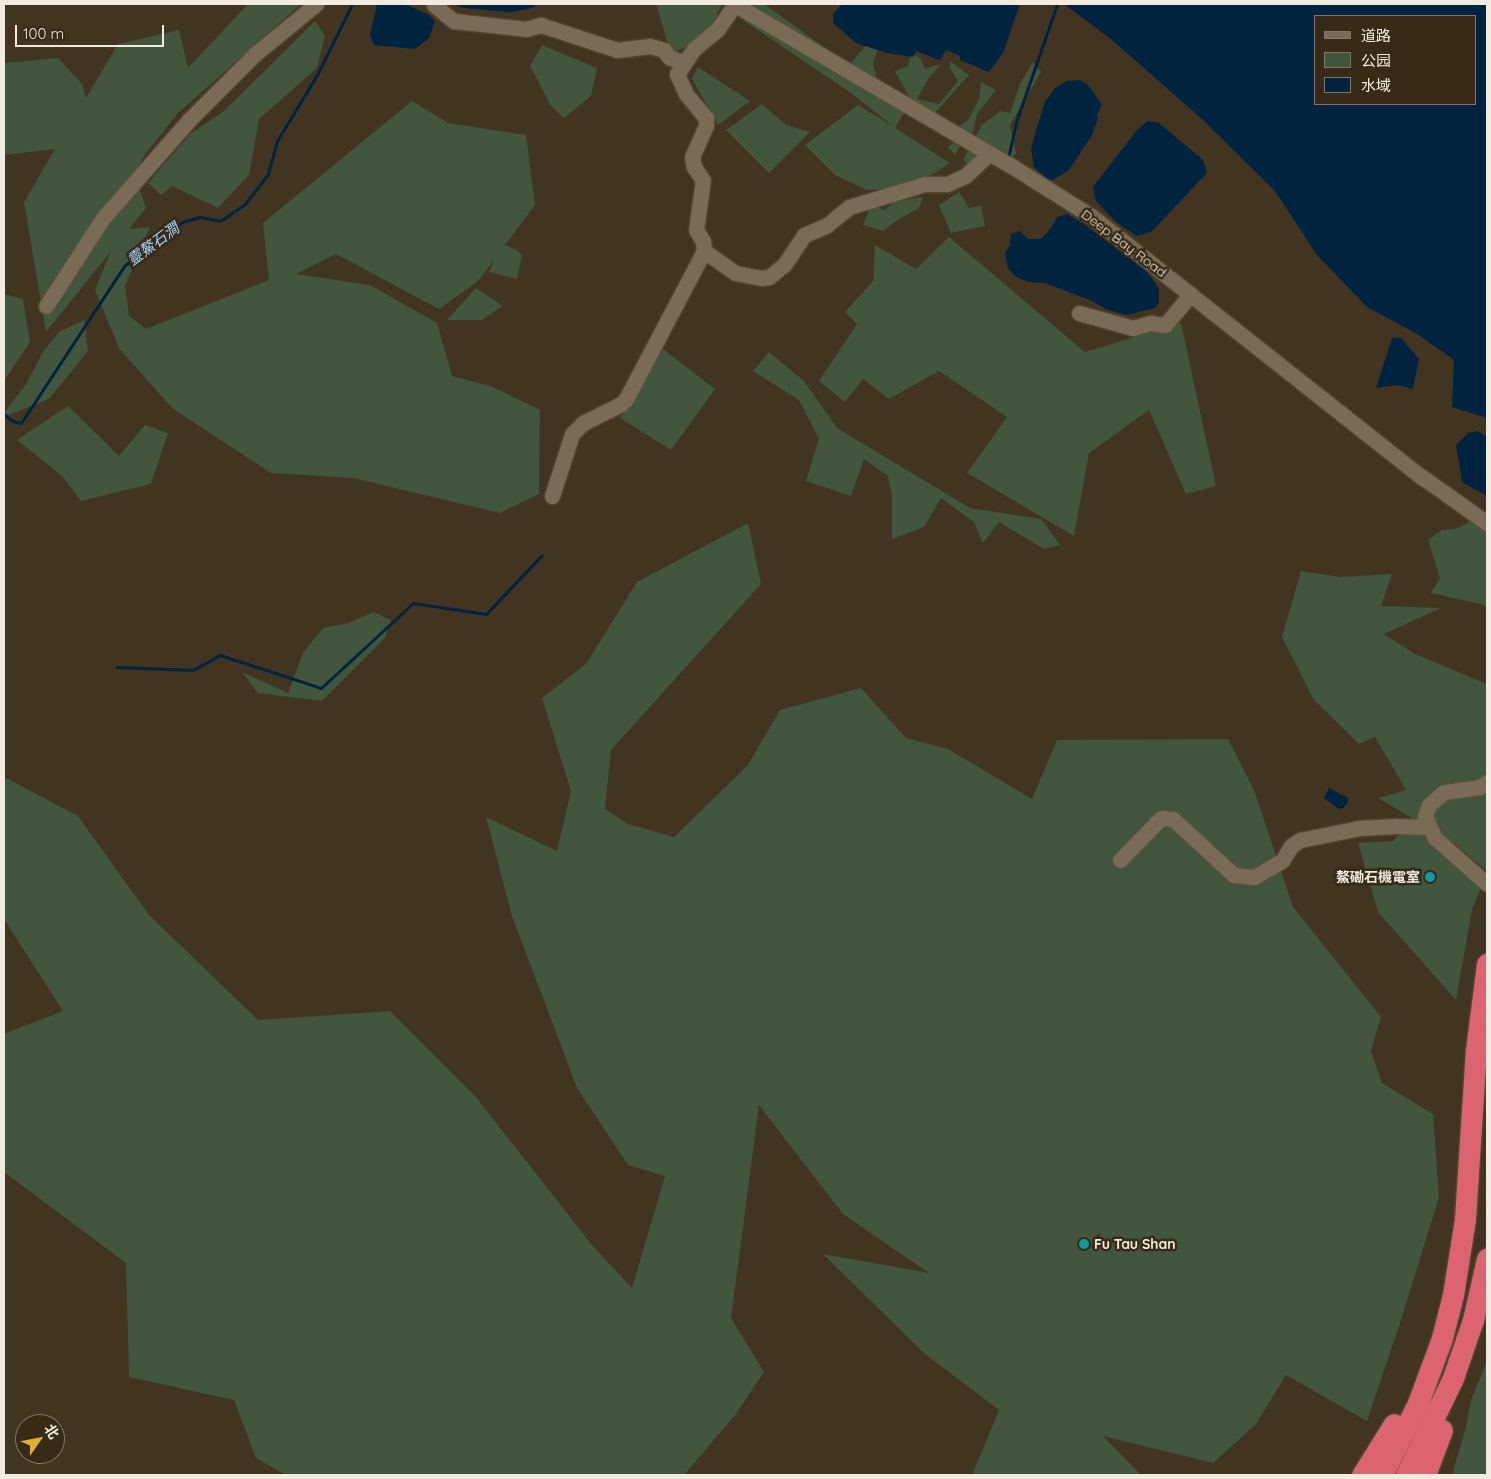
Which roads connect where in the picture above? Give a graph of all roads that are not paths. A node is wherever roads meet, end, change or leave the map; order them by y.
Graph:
1 (316, 4) edge
2 (734, 4) edge
3 (434, 5) dead end
4 (684, 63) junction
5 (989, 154) junction
6 (704, 251) junction
7 (1191, 294) junction
8 (46, 306) dead end
9 (1079, 313) dead end
10 (552, 496) dead end
11 (1487, 522) edge
12 (1487, 782) edge
13 (1428, 827) junction
14 (1120, 860) dead end
15 (1487, 884) edge
16 (1487, 964) edge
17 (1487, 1259) edge
18 (1434, 1361) junction
19 (1457, 1369) junction
20 (1362, 1475) edge
21 (1382, 1475) edge
22 (1406, 1475) edge
23 (1425, 1475) edge

1 - 8 street
2 - 4 street
2 - 5 street, Deep Bay Road
3 - 4 street
4 - 6 street
5 - 6 street
5 - 7 street, Deep Bay Road
6 - 10 street
7 - 9 street
7 - 11 street, Deep Bay Road
12 - 13 street
13 - 14 street
13 - 15 street
16 - 18 highway
17 - 19 highway
18 - 20 highway
18 - 21 highway
19 - 22 highway
19 - 23 highway

